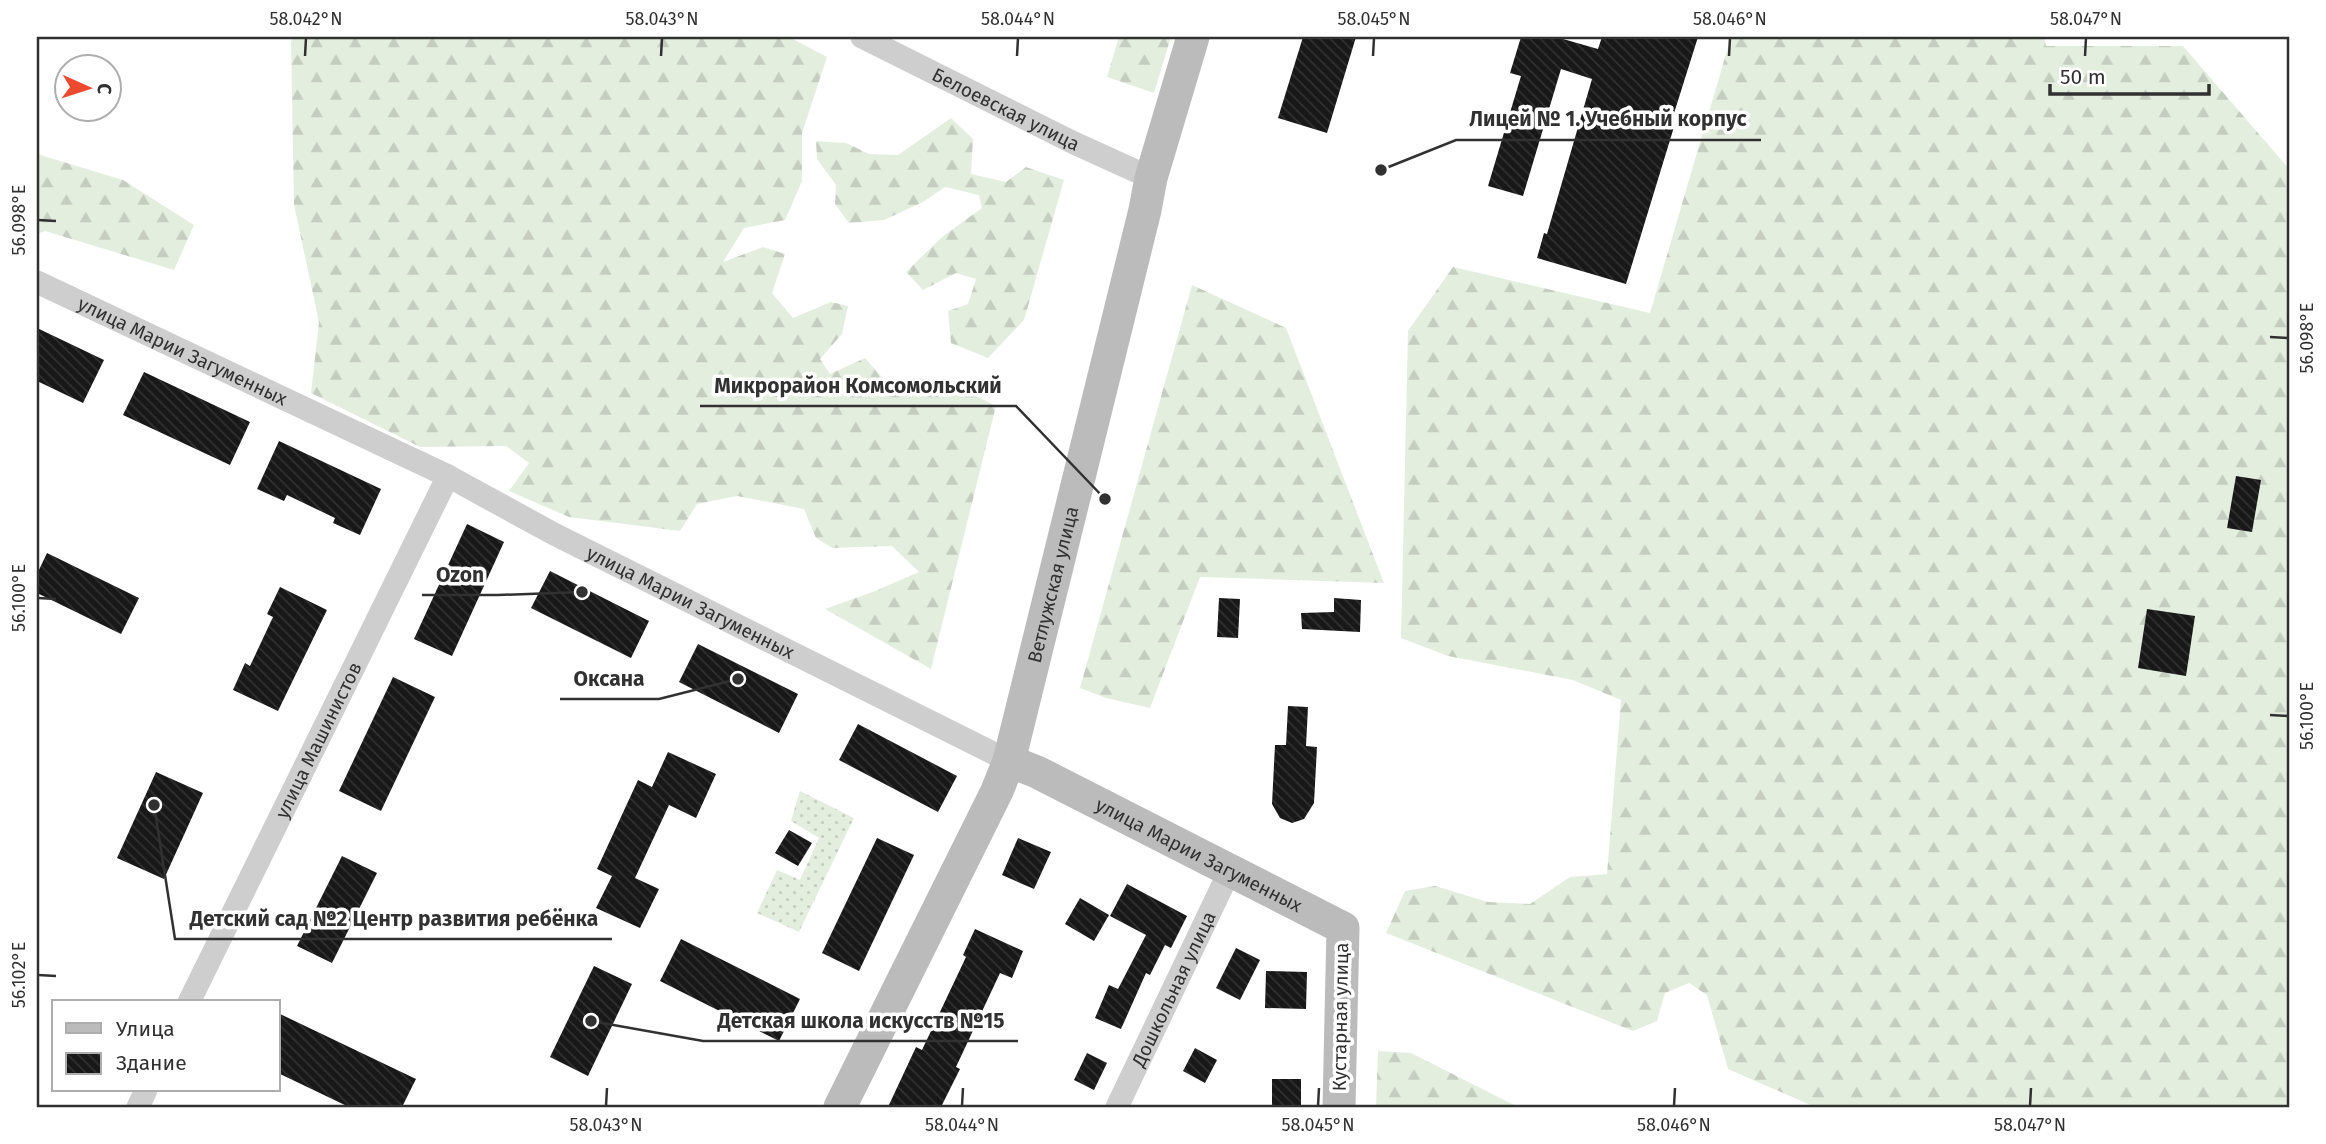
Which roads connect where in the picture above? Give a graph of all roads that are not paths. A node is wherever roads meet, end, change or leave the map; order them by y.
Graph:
1 (862, 37) edge
2 (1193, 37) edge
3 (1151, 178) junction
4 (37, 282) edge
5 (448, 476) junction
6 (1009, 761) junction
7 (1230, 870) junction
8 (1342, 928) joint
9 (190, 1000) edge
10 (840, 1107) edge
11 (1117, 1107) edge
12 (1339, 1107) edge

1 - 3 street, Белоевская улица
2 - 3 main road, Ветлужская улица
3 - 6 main road, Ветлужская улица
4 - 5 street, улица Марии Загуменных
5 - 6 street, улица Марии Загуменных
5 - 9 street, улица Машинистов
6 - 7 main road, улица Марии Загуменных
6 - 10 main road, Ветлужская улица
7 - 8 main road, улица Марии Загуменных
7 - 11 street, Дошкольная улица
8 - 12 main road, Кустарная улица

